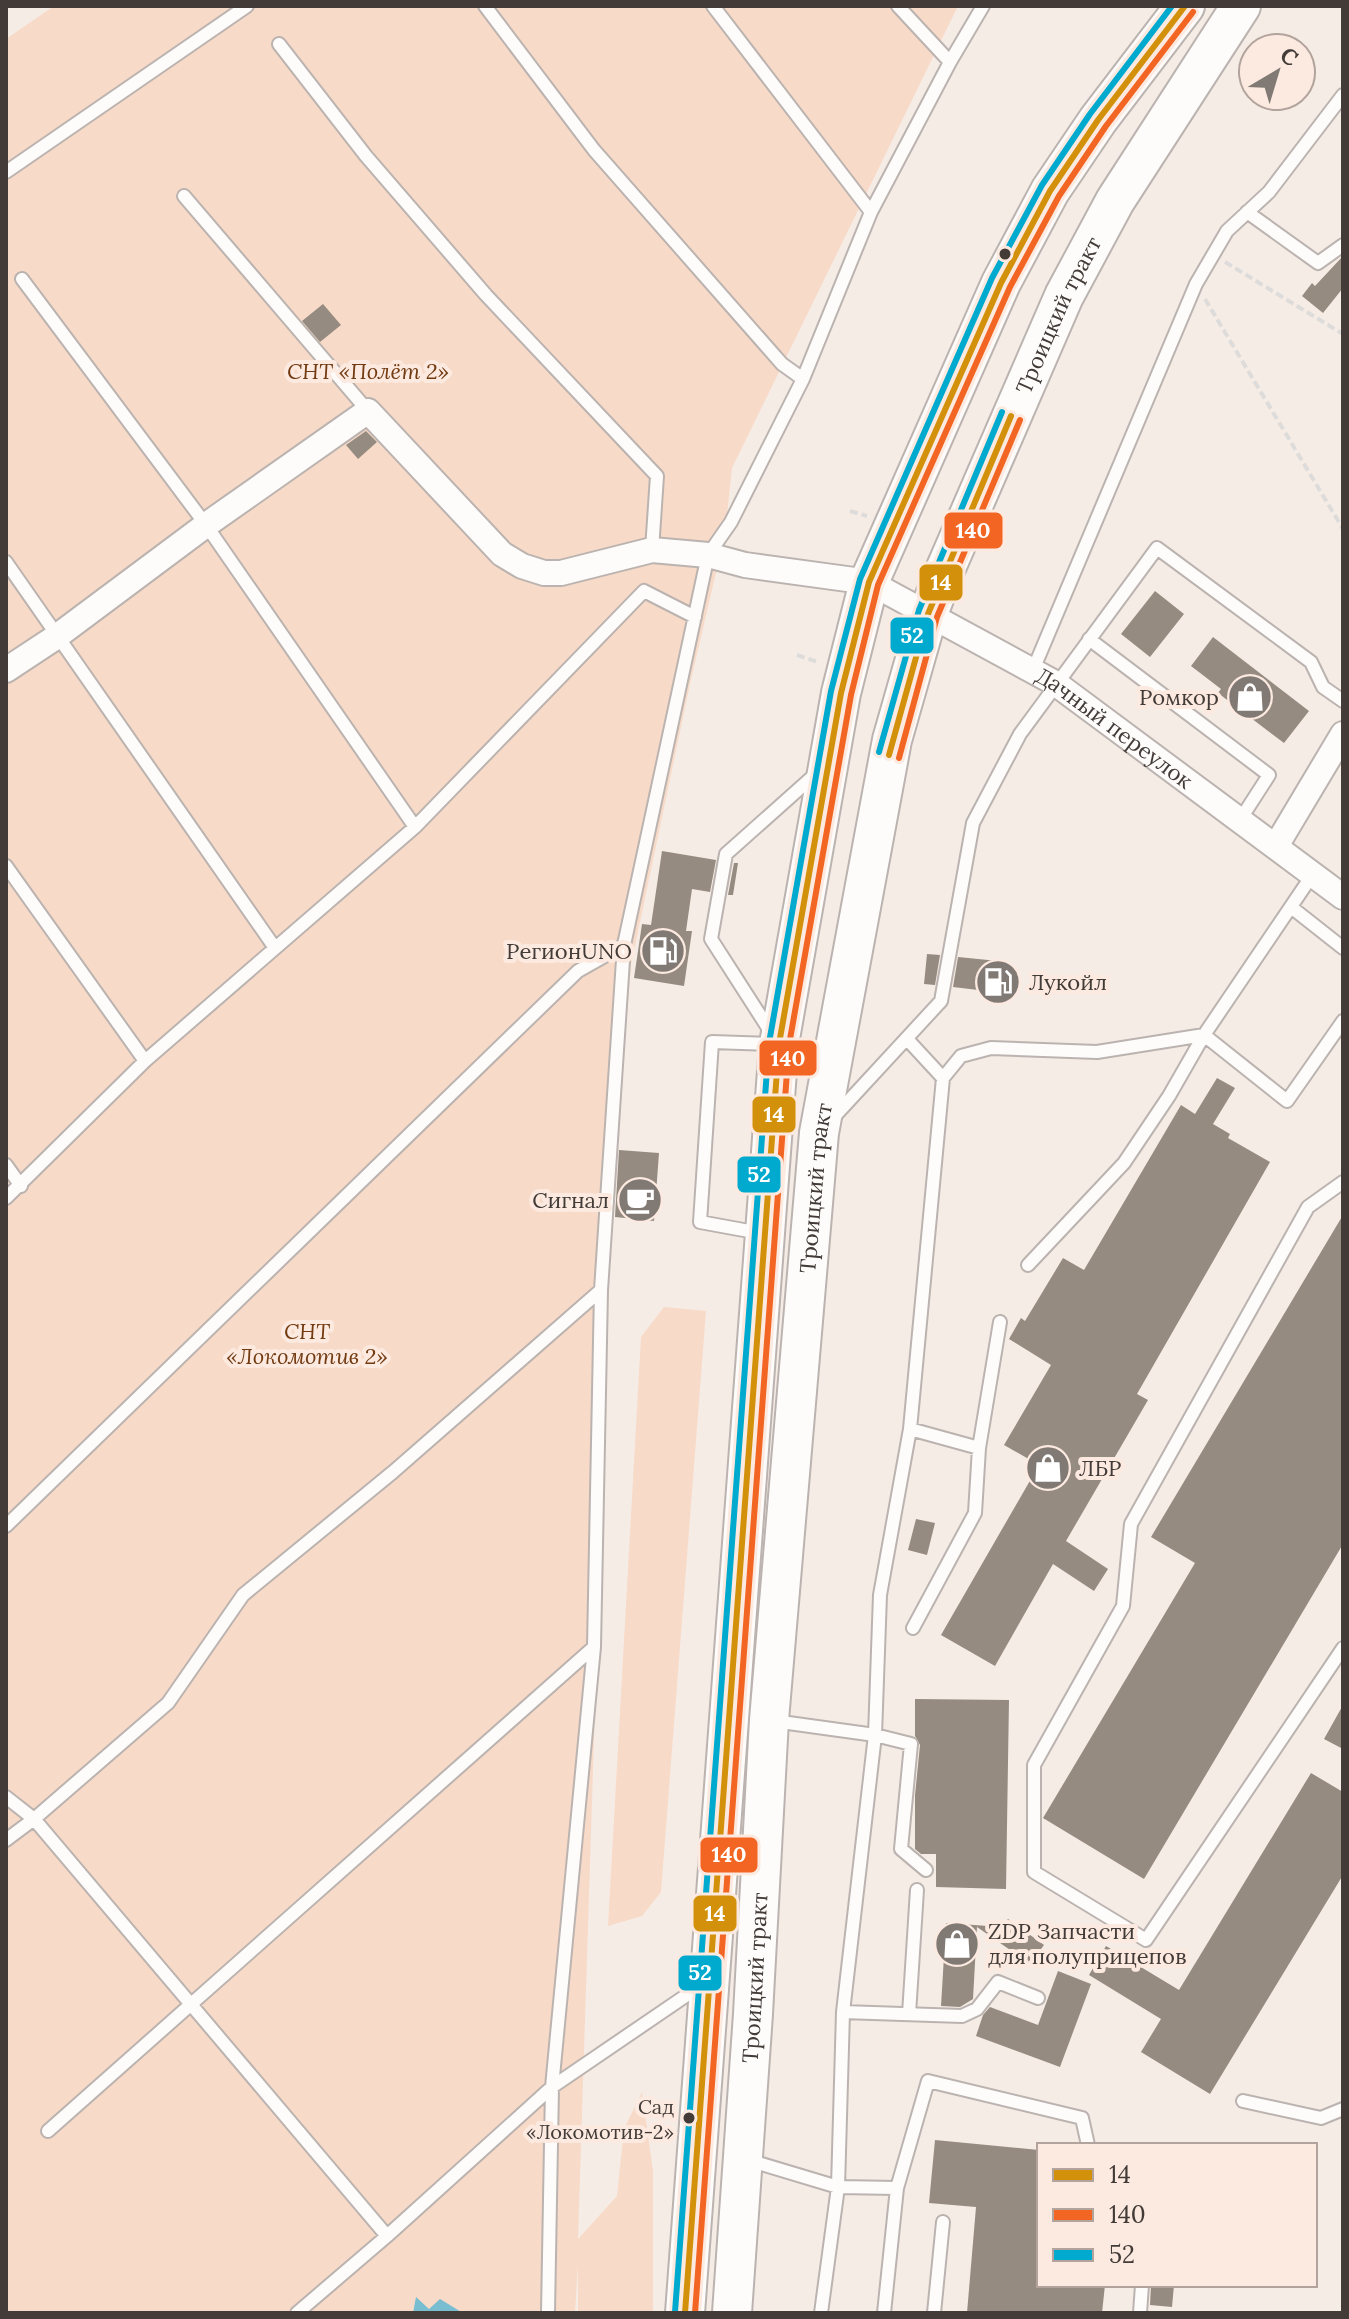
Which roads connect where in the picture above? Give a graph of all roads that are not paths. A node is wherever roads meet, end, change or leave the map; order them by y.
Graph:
1 (247, 6) edge
2 (485, 6) edge
3 (713, 6) edge
4 (898, 6) edge
5 (983, 6) edge
6 (1185, 6) edge
7 (1241, 6) edge
8 (279, 44) dead end
9 (950, 62) junction
10 (1343, 95) edge
11 (6, 172) edge
12 (184, 196) dead end
13 (871, 212) junction
14 (1247, 212) junction
15 (1343, 245) edge
16 (22, 279) dead end
17 (803, 379) junction
18 (368, 411) junction
19 (206, 525) junction
20 (652, 550) junction
21 (708, 555) junction
22 (6, 562) edge
23 (869, 582) junction
24 (928, 614) junction
25 (695, 617) junction
26 (56, 637) junction
27 (1089, 639) junction
28 (6, 670) edge
29 (1033, 670) junction
30 (1055, 683) junction
31 (1343, 701) edge
32 (1343, 734) edge
33 (830, 762) junction
34 (1240, 820) junction
35 (415, 827) junction
36 (1276, 846) junction
37 (6, 866) edge
38 (1313, 874) junction
39 (1343, 897) edge
40 (1291, 907) junction
41 (624, 945) junction
42 (275, 948) junction
43 (1343, 948) edge
44 (1343, 1021) edge
45 (1204, 1035) junction
46 (907, 1039) junction
47 (779, 1044) junction
48 (145, 1061) junction
49 (943, 1078) junction
50 (819, 1133) junction
51 (6, 1165) edge
52 (1343, 1182) edge
53 (21, 1186) junction
54 (6, 1198) edge
55 (764, 1234) junction
56 (1028, 1265) dead end
57 (601, 1290) junction
58 (1000, 1322) dead end
59 (910, 1429) junction
60 (979, 1448) junction
61 (6, 1526) edge
62 (913, 1628) dead end
63 (594, 1647) junction
64 (1343, 1648) edge
65 (769, 1720) junction
66 (875, 1735) junction
67 (6, 1797) edge
68 (34, 1819) junction
69 (6, 1840) edge
70 (926, 1870) dead end
71 (917, 1890) dead end
72 (709, 1980) junction
73 (1038, 1998) dead end
74 (190, 2006) junction
75 (843, 2012) junction
76 (909, 2014) junction
77 (552, 2087) junction
78 (1243, 2101) dead end
79 (1343, 2109) edge
80 (48, 2131) dead end
81 (1088, 2143) edge
82 (744, 2159) junction
83 (838, 2187) junction
84 (897, 2188) junction
85 (943, 2222) dead end
86 (387, 2236) junction
87 (1142, 2287) edge
88 (297, 2313) edge
89 (548, 2313) edge
90 (685, 2313) edge
91 (732, 2313) edge
92 (821, 2313) edge
93 (884, 2313) edge
94 (934, 2313) edge
95 (1140, 2313) edge

1 - 11 lane
2 - 17 lane
3 - 13 lane
4 - 9 lane
5 - 9 lane
6 - 23 main road, Троицкий тракт
7 - 24 main road, Троицкий тракт
8 - 20 lane
9 - 13 lane
10 - 14 lane
12 - 18 lane
13 - 17 lane
14 - 15 lane
14 - 29 lane
16 - 19 lane
17 - 21 lane
18 - 19 street
18 - 20 street
19 - 26 street
19 - 35 lane
20 - 21 street
21 - 23 street
21 - 25 lane
22 - 26 lane
23 - 24 street, Дачный переулок
23 - 33 main road, Троицкий тракт
24 - 29 street, Дачный переулок
24 - 50 main road, Троицкий тракт
25 - 35 lane
25 - 41 lane
26 - 28 street
26 - 42 lane
27 - 30 lane
27 - 31 lane
27 - 34 lane
29 - 30 street, Дачный переулок
30 - 34 street, Дачный переулок
30 - 46 lane
32 - 36 street
33 - 47 main road, Троицкий тракт
33 - 47 lane
34 - 36 street, Дачный переулок
35 - 42 lane
36 - 38 street, Дачный переулок
37 - 48 lane
38 - 39 street, Дачный переулок
38 - 40 lane
40 - 43 lane
40 - 45 lane
41 - 57 lane
41 - 61 lane
42 - 48 lane
44 - 45 lane
45 - 49 lane
45 - 56 lane
46 - 49 lane
46 - 50 lane
47 - 55 main road, Троицкий тракт
47 - 55 lane
48 - 53 lane
49 - 59 lane
50 - 65 main road, Троицкий тракт
51 - 53 lane
52 - 64 lane
53 - 54 lane
55 - 72 main road, Троицкий тракт
57 - 63 lane
57 - 68 lane
58 - 60 lane
59 - 60 lane
59 - 66 lane
60 - 62 lane
63 - 74 lane
63 - 77 lane
65 - 66 lane
65 - 82 main road, Троицкий тракт
66 - 70 lane
66 - 75 lane
67 - 68 lane
68 - 69 lane
68 - 74 lane
71 - 76 lane
72 - 77 lane
72 - 90 main road, Троицкий тракт
73 - 76 lane
74 - 80 lane
74 - 86 lane
75 - 76 lane
75 - 83 lane
77 - 86 lane
77 - 89 lane
78 - 79 lane
81 - 84 lane
82 - 83 lane
82 - 91 main road, Троицкий тракт
83 - 84 lane
83 - 92 lane
84 - 93 lane
85 - 94 lane
86 - 88 lane
87 - 95 lane

